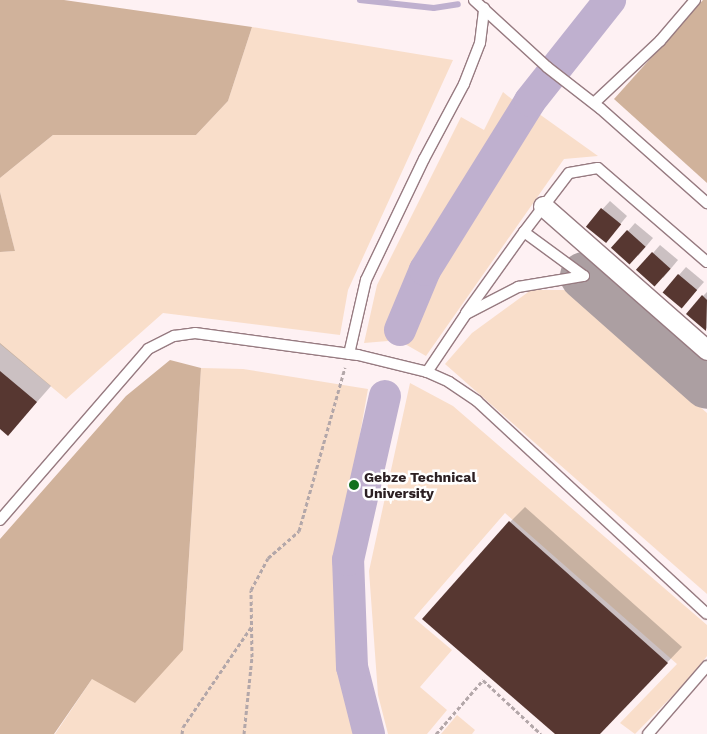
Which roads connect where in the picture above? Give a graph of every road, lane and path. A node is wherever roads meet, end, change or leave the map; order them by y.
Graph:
1 (474, 0) edge
2 (695, 0) edge
3 (484, 8) junction
4 (594, 103) junction
5 (707, 203) edge
6 (543, 206) junction
7 (524, 232) junction
8 (707, 262) edge
9 (466, 314) junction
10 (707, 350) edge
11 (349, 354) junction
12 (427, 372) junction
13 (0, 520) edge
14 (707, 614) edge
15 (252, 625) junction
16 (707, 666) edge
17 (182, 734) edge
18 (244, 734) edge
19 (436, 734) edge
20 (540, 734) edge
21 (648, 734) edge

1 - 3 lane
2 - 4 lane
3 - 4 lane
3 - 11 lane
4 - 5 lane
6 - 7 lane
6 - 8 lane
6 - 10 street
7 - 9 lane
7 - 9 lane
9 - 12 lane
11 - 12 lane
11 - 13 lane
11 - 15 path
12 - 14 lane
15 - 17 path
15 - 18 path
16 - 21 lane
19 - 20 path

